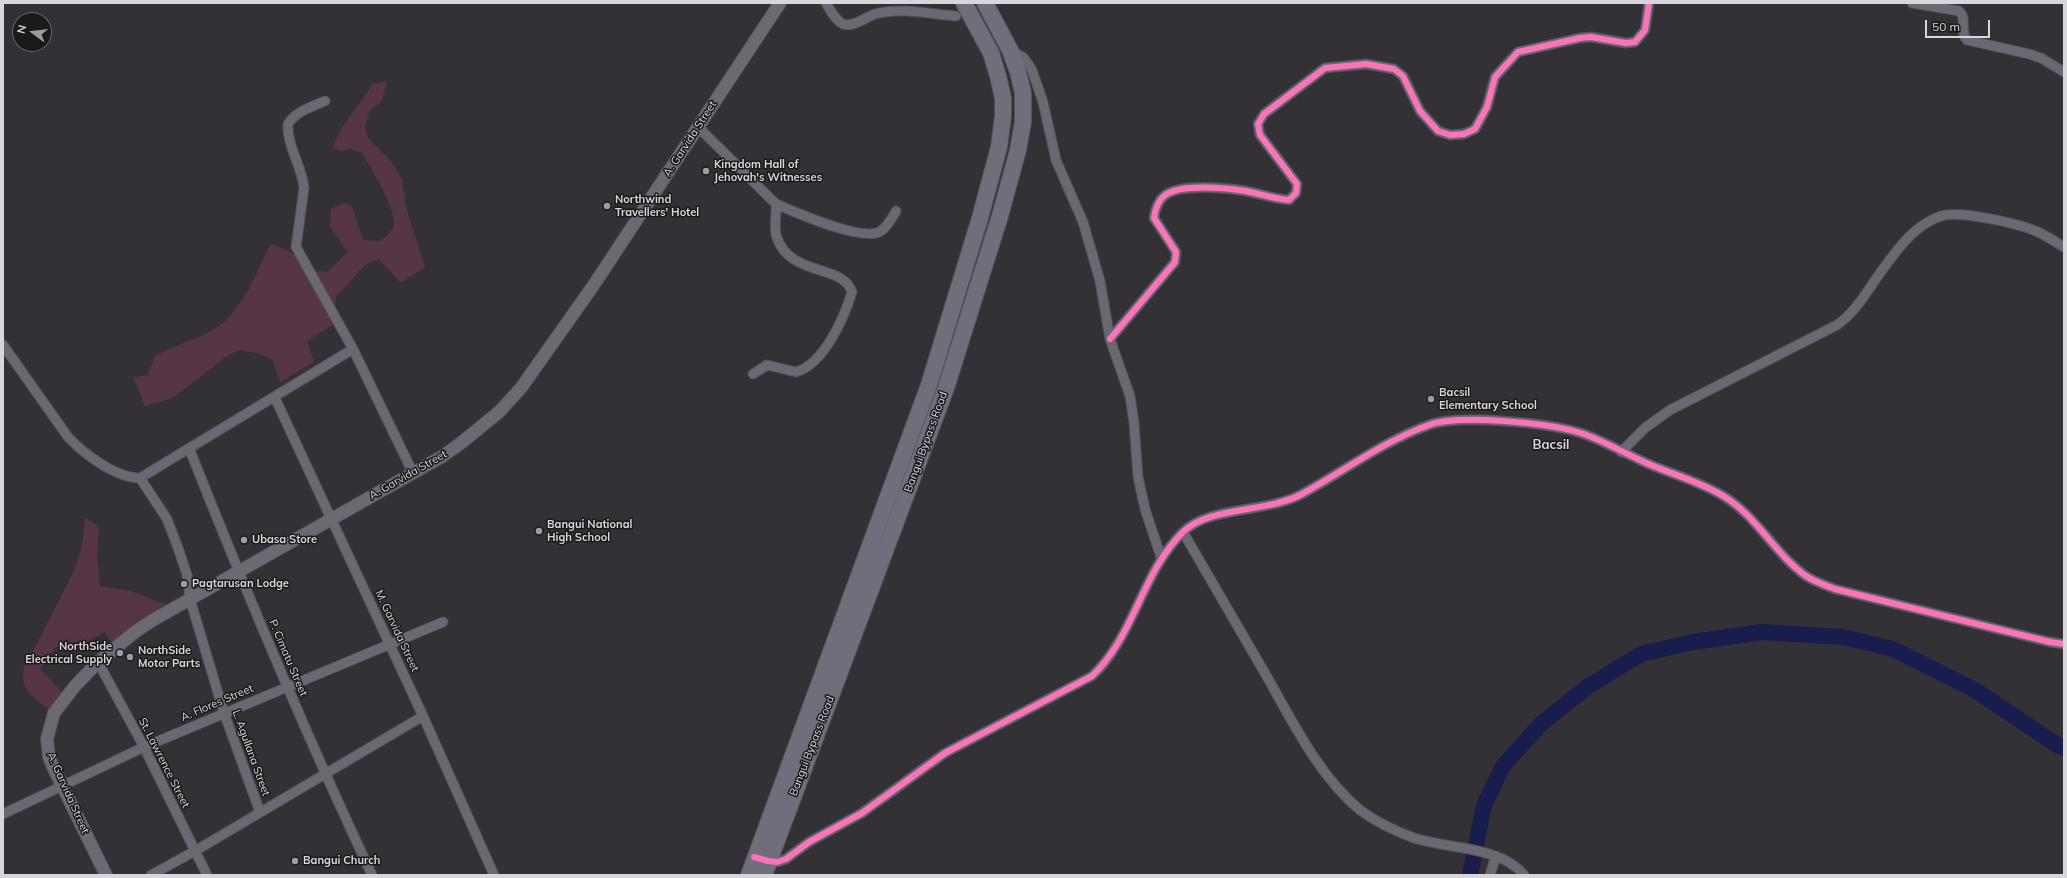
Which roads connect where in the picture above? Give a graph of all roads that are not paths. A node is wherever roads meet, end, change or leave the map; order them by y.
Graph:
1 (780, 3) edge
2 (826, 3) edge
3 (985, 3) edge
4 (1650, 3) edge
5 (1912, 3) edge
6 (960, 9) edge
7 (1010, 50) junction
8 (2064, 72) edge
9 (326, 101) dead end
10 (697, 126) junction
11 (776, 204) junction
12 (896, 211) dead end
13 (2064, 247) edge
14 (1110, 339) junction
15 (3, 345) edge
16 (353, 349) junction
17 (753, 374) dead end
18 (275, 398) junction
19 (189, 448) junction
20 (1621, 452) junction
21 (413, 472) junction
22 (140, 478) junction
23 (331, 519) junction
24 (1183, 532) junction
25 (1162, 557) junction
26 (238, 572) junction
27 (190, 599) junction
28 (443, 622) dead end
29 (389, 643) junction
30 (2064, 644) edge
31 (98, 662) junction
32 (288, 687) junction
33 (224, 713) junction
34 (423, 716) junction
35 (144, 747) junction
36 (324, 774) junction
37 (62, 785) junction
38 (260, 812) junction
39 (3, 814) edge
40 (195, 851) junction
41 (1494, 856) junction
42 (762, 864) edge
43 (106, 875) edge
44 (151, 875) edge
45 (206, 875) edge
46 (372, 875) edge
47 (494, 875) edge
48 (748, 875) edge
49 (1490, 875) edge
50 (1524, 875) edge

1 - 10 main road, A. Garvida Street
2 - 6 street
3 - 7 highway, Bangui Bypass Road
4 - 14 street
5 - 8 street
6 - 42 highway, Bangui Bypass Road
7 - 14 street
7 - 42 highway, Bangui Bypass Road
9 - 16 street
10 - 11 street
10 - 21 main road, A. Garvida Street
11 - 12 street
11 - 17 street
13 - 20 street
14 - 25 street
15 - 22 street
16 - 18 street
16 - 21 street
18 - 19 street
18 - 23 street, M. Garvida Street
19 - 22 street
19 - 26 street, P. Cimatu Street
20 - 24 street
20 - 30 street
21 - 23 main road, A. Garvida Street
22 - 27 street, L. Agullana Street
23 - 26 main road, A. Garvida Street
23 - 29 street, M. Garvida Street
24 - 25 street
24 - 41 street
25 - 42 street
26 - 27 main road, A. Garvida Street
26 - 32 street, P. Cimatu Street
27 - 31 main road, A. Garvida Street
27 - 33 street, L. Agullana Street
28 - 29 street, A. Flores Street
29 - 32 street, A. Flores Street
29 - 34 street, M. Garvida Street
31 - 35 street, St. Lawrence Street
31 - 37 main road, A. Garvida Street
32 - 33 street, A. Flores Street
32 - 36 street, P. Cimatu Street
33 - 35 street, A. Flores Street
33 - 38 street, L. Agullana Street
34 - 36 street
34 - 47 street, M. Garvida Street
35 - 37 street, A. Flores Street
35 - 40 street, St. Lawrence Street
36 - 38 street
36 - 46 street, P. Cimatu Street
37 - 39 street, A. Flores Street
37 - 43 main road, A. Garvida Street
38 - 40 street
40 - 44 street
40 - 45 street, St. Lawrence Street
41 - 49 street
41 - 50 street
42 - 48 highway, Bangui Bypass Road

